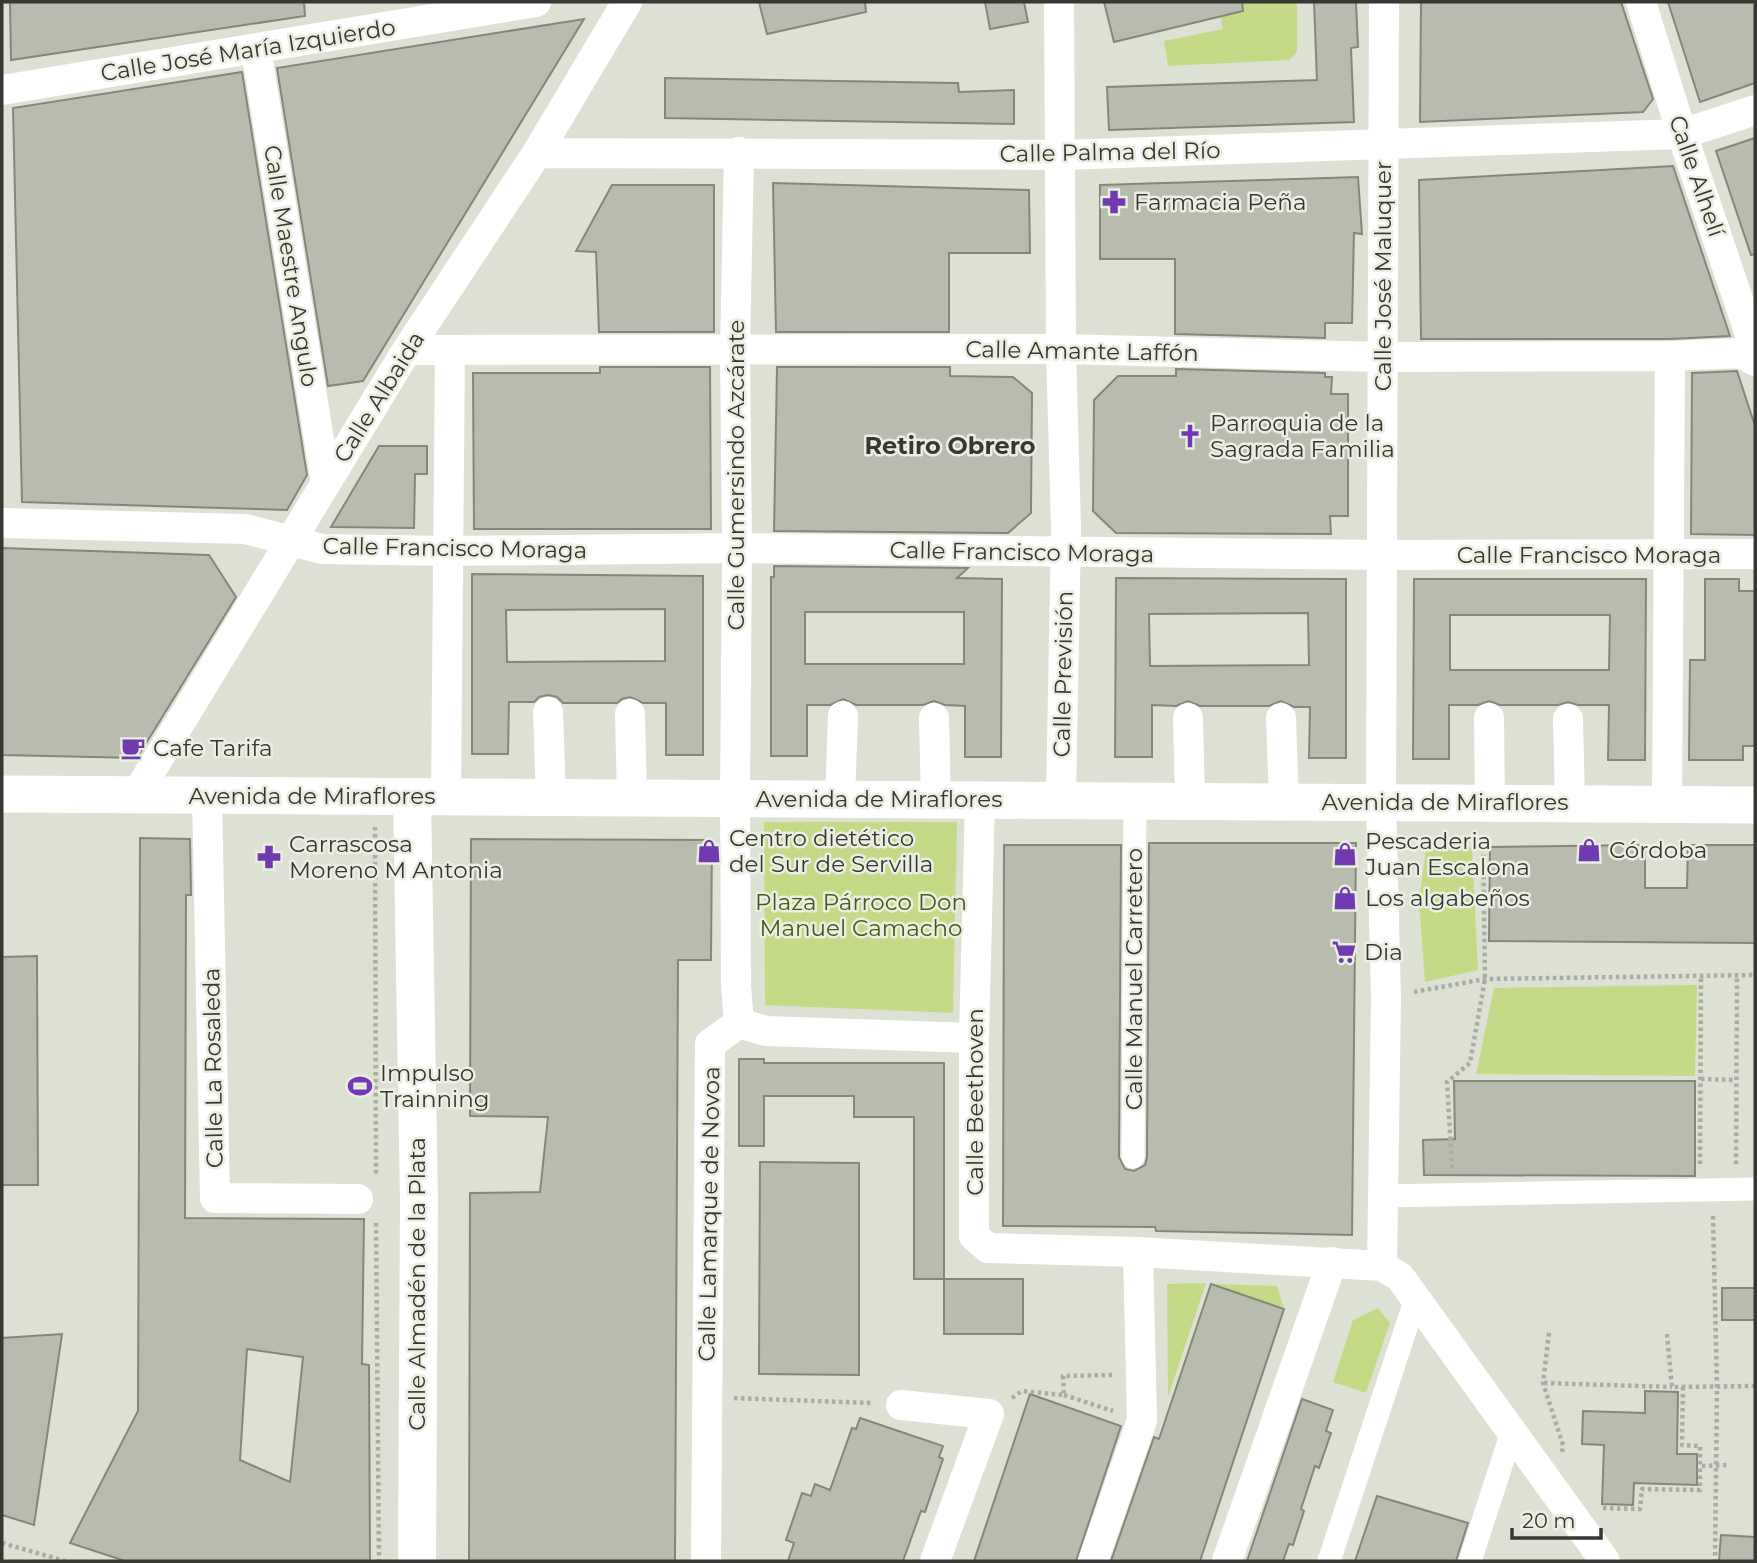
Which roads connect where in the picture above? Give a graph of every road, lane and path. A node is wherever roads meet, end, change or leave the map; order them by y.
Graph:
1 (536, 2) edge
2 (627, 2) edge
3 (1059, 2) edge
4 (1384, 2) edge
5 (1641, 2) edge
6 (392, 14) edge
7 (256, 49) junction
8 (2, 90) edge
9 (1755, 110) edge
10 (1682, 134) junction
11 (1384, 144) junction
12 (739, 152) junction
13 (537, 153) junction
14 (1062, 155) junction
15 (1061, 349) junction
16 (1755, 349) edge
17 (407, 350) junction
18 (450, 350) junction
19 (735, 350) junction
20 (1670, 356) junction
21 (1383, 357) junction
22 (1755, 361) edge
23 (326, 482) junction
24 (2, 523) edge
25 (290, 540) junction
26 (737, 548) junction
27 (449, 551) junction
28 (1065, 553) junction
29 (1755, 554) edge
30 (1382, 555) junction
31 (1669, 555) junction
32 (548, 712) dead end
33 (630, 714) dead end
34 (843, 716) dead end
35 (934, 718) dead end
36 (1188, 718) dead end
37 (1282, 718) dead end
38 (1489, 718) dead end
39 (1568, 719) dead end
40 (2, 794) edge
41 (136, 795) junction
42 (208, 795) junction
43 (429, 797) junction
44 (551, 797) junction
45 (632, 798) junction
46 (735, 799) junction
47 (840, 799) junction
48 (936, 800) junction
49 (981, 800) junction
50 (1061, 800) junction
51 (1135, 801) junction
52 (1190, 801) junction
53 (1284, 802) junction
54 (1381, 802) junction
55 (1486, 803) junction
56 (1570, 803) junction
57 (1667, 804) junction
58 (1755, 805) edge
59 (1702, 975) junction
60 (1737, 975) junction
61 (1755, 975) edge
62 (1485, 978) junction
63 (1386, 998) junction
64 (739, 1023) junction
65 (974, 1038) junction
66 (1701, 1079) junction
67 (1736, 1080) junction
68 (1133, 1157) dead end
69 (1705, 1189) junction
70 (1746, 1189) edge
71 (1452, 1194) junction
72 (1384, 1196) junction
73 (358, 1199) dead end
74 (1138, 1252) junction
75 (1332, 1262) junction
76 (1382, 1266) junction
77 (1416, 1298) junction
78 (1549, 1334) dead end
79 (1667, 1334) dead end
80 (1141, 1374) junction
81 (1543, 1383) junction
82 (1755, 1386) edge
83 (1672, 1387) junction
84 (1683, 1387) junction
85 (1717, 1387) junction
86 (1064, 1395) junction
87 (707, 1396) junction
88 (901, 1405) joint
89 (989, 1414) junction
90 (1142, 1420) junction
91 (1512, 1432) junction
92 (1716, 1465) junction
93 (1728, 1465) dead end
94 (1700, 1466) junction
95 (1558, 1497) junction
96 (2, 1543) edge
97 (65, 1561) edge
98 (416, 1561) edge
99 (706, 1561) edge
100 (935, 1561) edge
101 (1093, 1561) edge
102 (1227, 1561) edge
103 (1329, 1561) edge
104 (1470, 1561) edge
105 (1605, 1561) edge
106 (1715, 1561) edge

1 - 6 street, Calle José María Izquierdo
2 - 13 street, Calle Albaida
3 - 14 street, Calle Previsión
4 - 11 street, Calle José Maluquer
5 - 10 street, Calle Alhelí
6 - 7 street, Calle José María Izquierdo
7 - 8 street, Calle José María Izquierdo
7 - 23 street, Calle Maestre Angulo
9 - 10 street, Calle Palma del Río
10 - 11 street, Calle Palma del Río
10 - 16 street, Calle Alhelí
11 - 14 street, Calle Palma del Río
11 - 21 street, Calle José Maluquer
12 - 13 street, Calle Palma del Río
12 - 14 street, Calle Palma del Río
12 - 19 street, Calle Gumersindo Azcárate
13 - 17 street, Calle Albaida
14 - 15 street, Calle Previsión
15 - 19 street, Calle Amante Laffón
15 - 21 street, Calle Amante Laffón
15 - 28 street, Calle Previsión
17 - 18 street, Calle Amante Laffón
17 - 23 street, Calle Albaida
18 - 19 street, Calle Amante Laffón
18 - 27 street
19 - 26 street, Calle Gumersindo Azcárate
20 - 21 street, Calle Amante Laffón
20 - 22 street, Calle Amante Laffón
20 - 31 street
21 - 30 street, Calle José Maluquer
23 - 25 street, Calle Albaida
24 - 25 street, Calle Francisco Moraga
25 - 27 street, Calle Francisco Moraga
25 - 41 street, Calle Albaida
26 - 27 street, Calle Francisco Moraga
26 - 28 street, Calle Francisco Moraga
26 - 46 street, Calle Gumersindo Azcárate
27 - 43 street
28 - 30 street, Calle Francisco Moraga
28 - 50 street, Calle Previsión
29 - 31 street, Calle Francisco Moraga
30 - 31 street, Calle Francisco Moraga
30 - 54 street, Calle José Maluquer
31 - 57 street
32 - 44 street
33 - 45 street
34 - 47 street
35 - 48 street
36 - 52 street
37 - 53 street
38 - 55 street
39 - 56 street
40 - 41 street, Avenida de Miraflores
41 - 42 street, Avenida de Miraflores
42 - 43 street, Avenida de Miraflores
42 - 73 street, Calle La Rosaleda
43 - 44 street, Avenida de Miraflores
43 - 98 main road, Calle Almadén de la Plata
44 - 45 street, Avenida de Miraflores
45 - 46 street, Avenida de Miraflores
46 - 47 street, Avenida de Miraflores
46 - 64 street
47 - 48 street, Avenida de Miraflores
48 - 49 street, Avenida de Miraflores
49 - 50 street, Avenida de Miraflores
49 - 65 street, Calle Beethoven
50 - 51 street, Avenida de Miraflores
51 - 52 street, Avenida de Miraflores
51 - 68 street, Calle Manuel Carretero
52 - 53 street, Avenida de Miraflores
53 - 54 street, Avenida de Miraflores
54 - 55 street, Avenida de Miraflores
54 - 63 street, Calle José Maluquer
55 - 56 street, Avenida de Miraflores
55 - 62 path
56 - 57 street, Avenida de Miraflores
57 - 58 street, Avenida de Miraflores
59 - 60 path
59 - 62 path
59 - 66 path
60 - 61 path
60 - 67 path
62 - 63 path
62 - 71 path
63 - 72 street, Calle José Maluquer
64 - 65 street
64 - 87 street, Calle Lamarque de Novoa
65 - 74 street, Calle Beethoven
66 - 67 path
66 - 69 path
67 - 70 path
69 - 70 street
69 - 71 street
69 - 85 path
71 - 72 street
72 - 76 street, Calle José Maluquer
74 - 75 street, Calle Beethoven
74 - 80 street
75 - 76 street, Calle Beethoven
75 - 102 street
76 - 77 street
77 - 91 street
77 - 103 street
78 - 81 path
79 - 83 path
80 - 86 path
80 - 90 street
81 - 83 path
81 - 95 path
82 - 85 path
83 - 84 path
84 - 85 path
84 - 94 path
85 - 92 path
86 - 89 path
86 - 90 path
87 - 88 path
87 - 99 street, Calle Lamarque de Novoa
88 - 89 street
89 - 100 street
90 - 101 street
91 - 95 street
91 - 104 street
92 - 93 path
92 - 94 path
92 - 106 path
94 - 95 path
95 - 105 street
96 - 97 path

